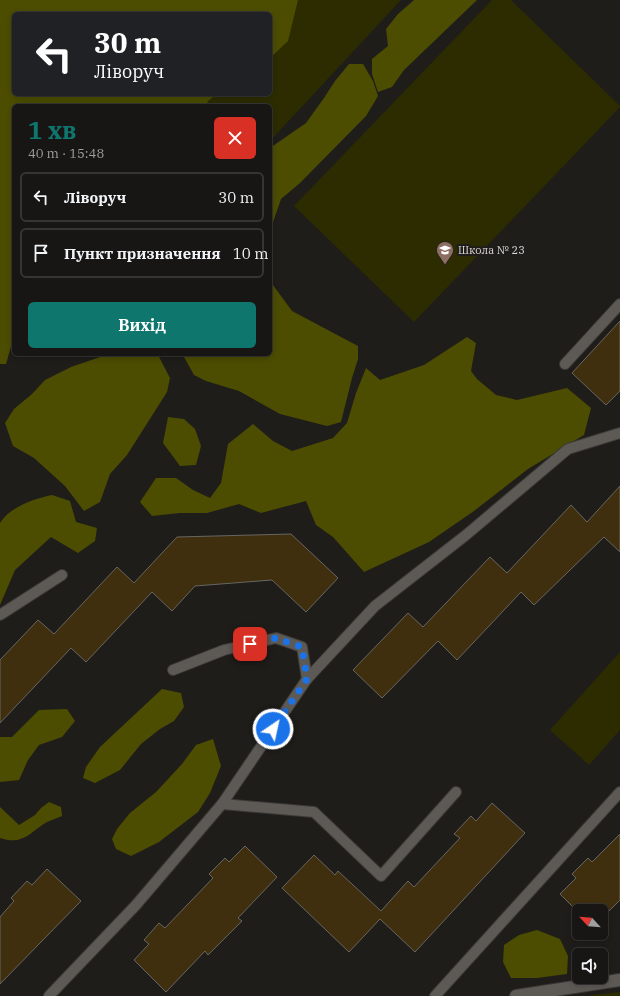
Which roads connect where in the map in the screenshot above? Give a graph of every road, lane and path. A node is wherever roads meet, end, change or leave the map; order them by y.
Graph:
1 (620, 304) edge
2 (565, 364) dead end
3 (620, 433) edge
4 (62, 575) dead end
5 (0, 615) edge
6 (173, 670) dead end
7 (307, 679) junction
8 (456, 792) dead end
9 (620, 792) edge
10 (222, 804) junction
11 (620, 980) edge
12 (49, 996) edge
13 (435, 996) edge
14 (516, 996) edge

1 - 2 lane
3 - 7 lane
4 - 5 lane
6 - 7 lane
7 - 10 lane
8 - 10 lane
9 - 13 lane
10 - 12 lane
11 - 14 main road

